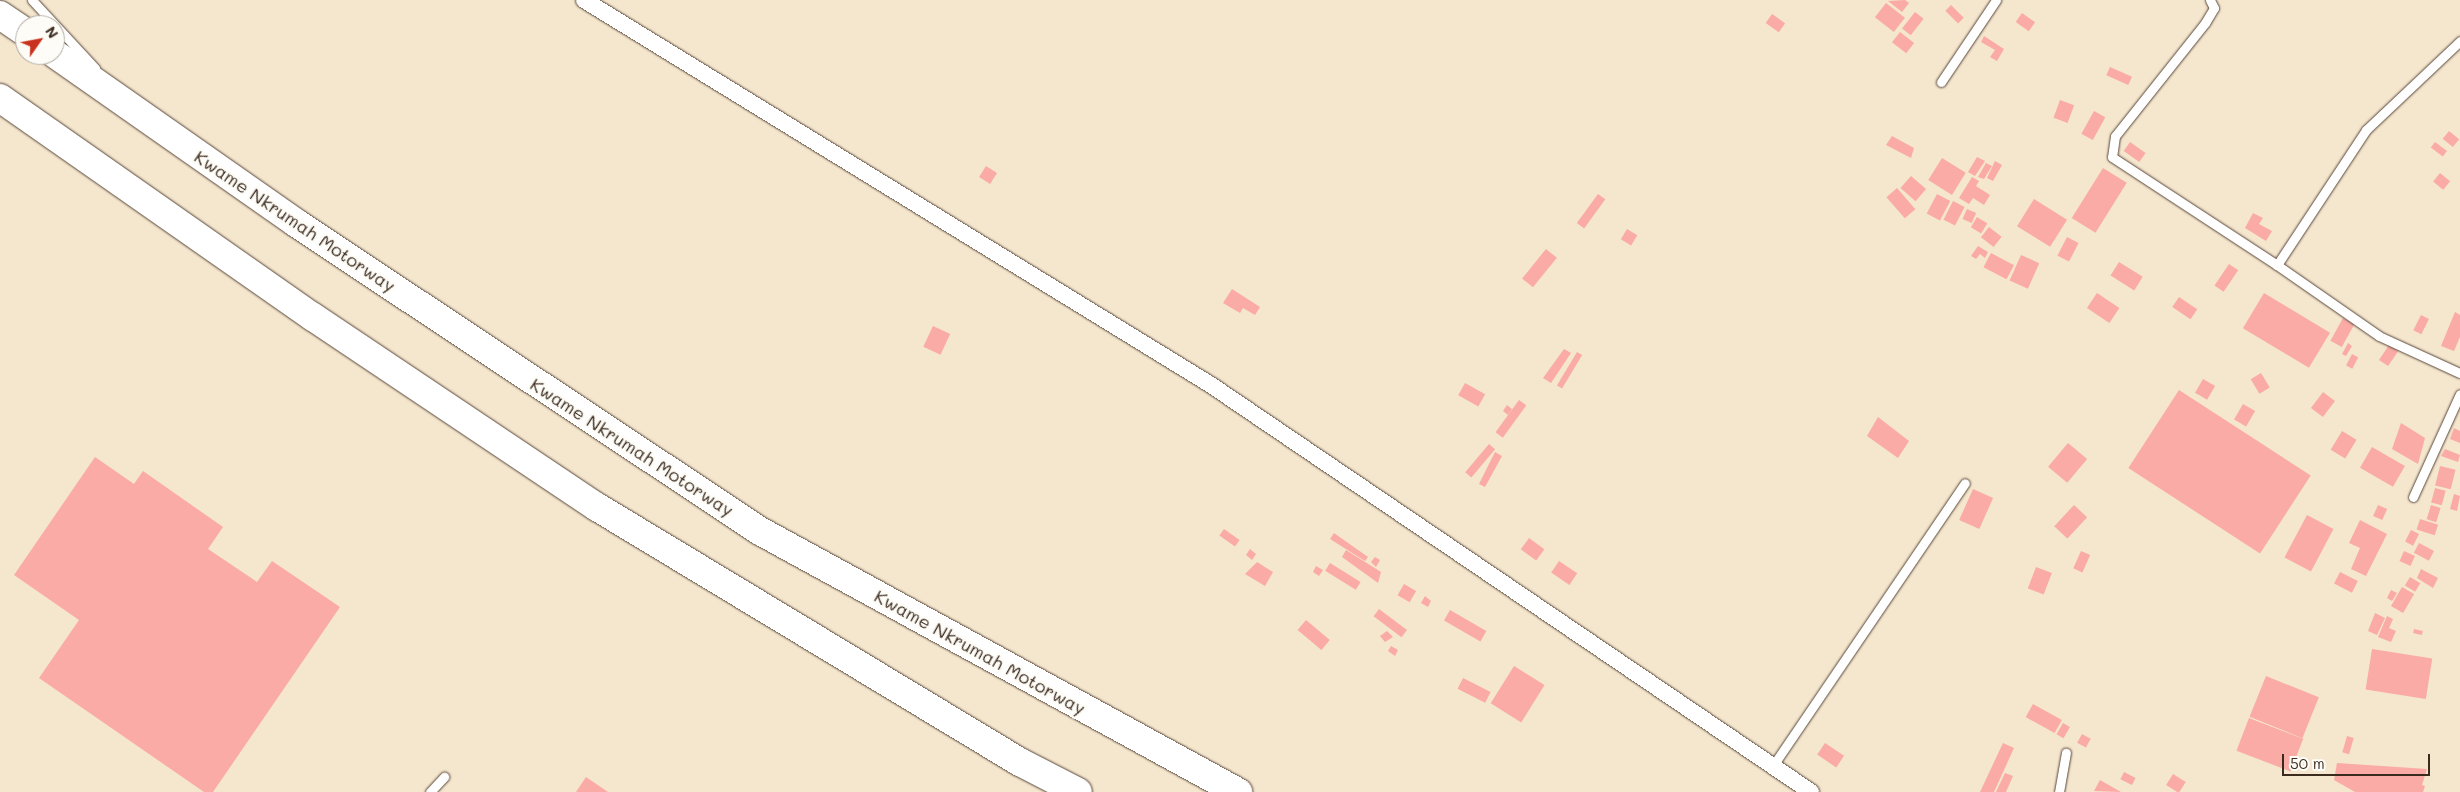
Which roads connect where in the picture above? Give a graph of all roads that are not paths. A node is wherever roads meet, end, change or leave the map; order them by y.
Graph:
1 (32, 0) edge
2 (1996, 0) edge
3 (2210, 0) edge
4 (592, 2) edge
5 (0, 15) edge
6 (15, 25) edge
7 (2460, 42) edge
8 (65, 61) edge
9 (1941, 82) dead end
10 (0, 98) edge
11 (133, 108) junction
12 (2277, 264) junction
13 (2460, 374) edge
14 (2460, 394) edge
15 (1965, 483) dead end
16 (2413, 497) dead end
17 (2066, 753) dead end
18 (1772, 767) junction
19 (444, 777) dead end
20 (430, 792) edge
21 (1078, 792) edge
22 (1238, 792) edge
23 (1811, 792) edge
24 (2060, 792) edge

1 - 11 lane
2 - 9 lane
3 - 12 lane
4 - 18 street
5 - 6 highway
7 - 12 lane
8 - 11 highway, Kwame Nkrumah Motorway
10 - 21 highway
11 - 22 highway, Kwame Nkrumah Motorway
12 - 13 lane
14 - 16 lane
15 - 18 lane
17 - 24 lane
18 - 23 street
19 - 20 lane

